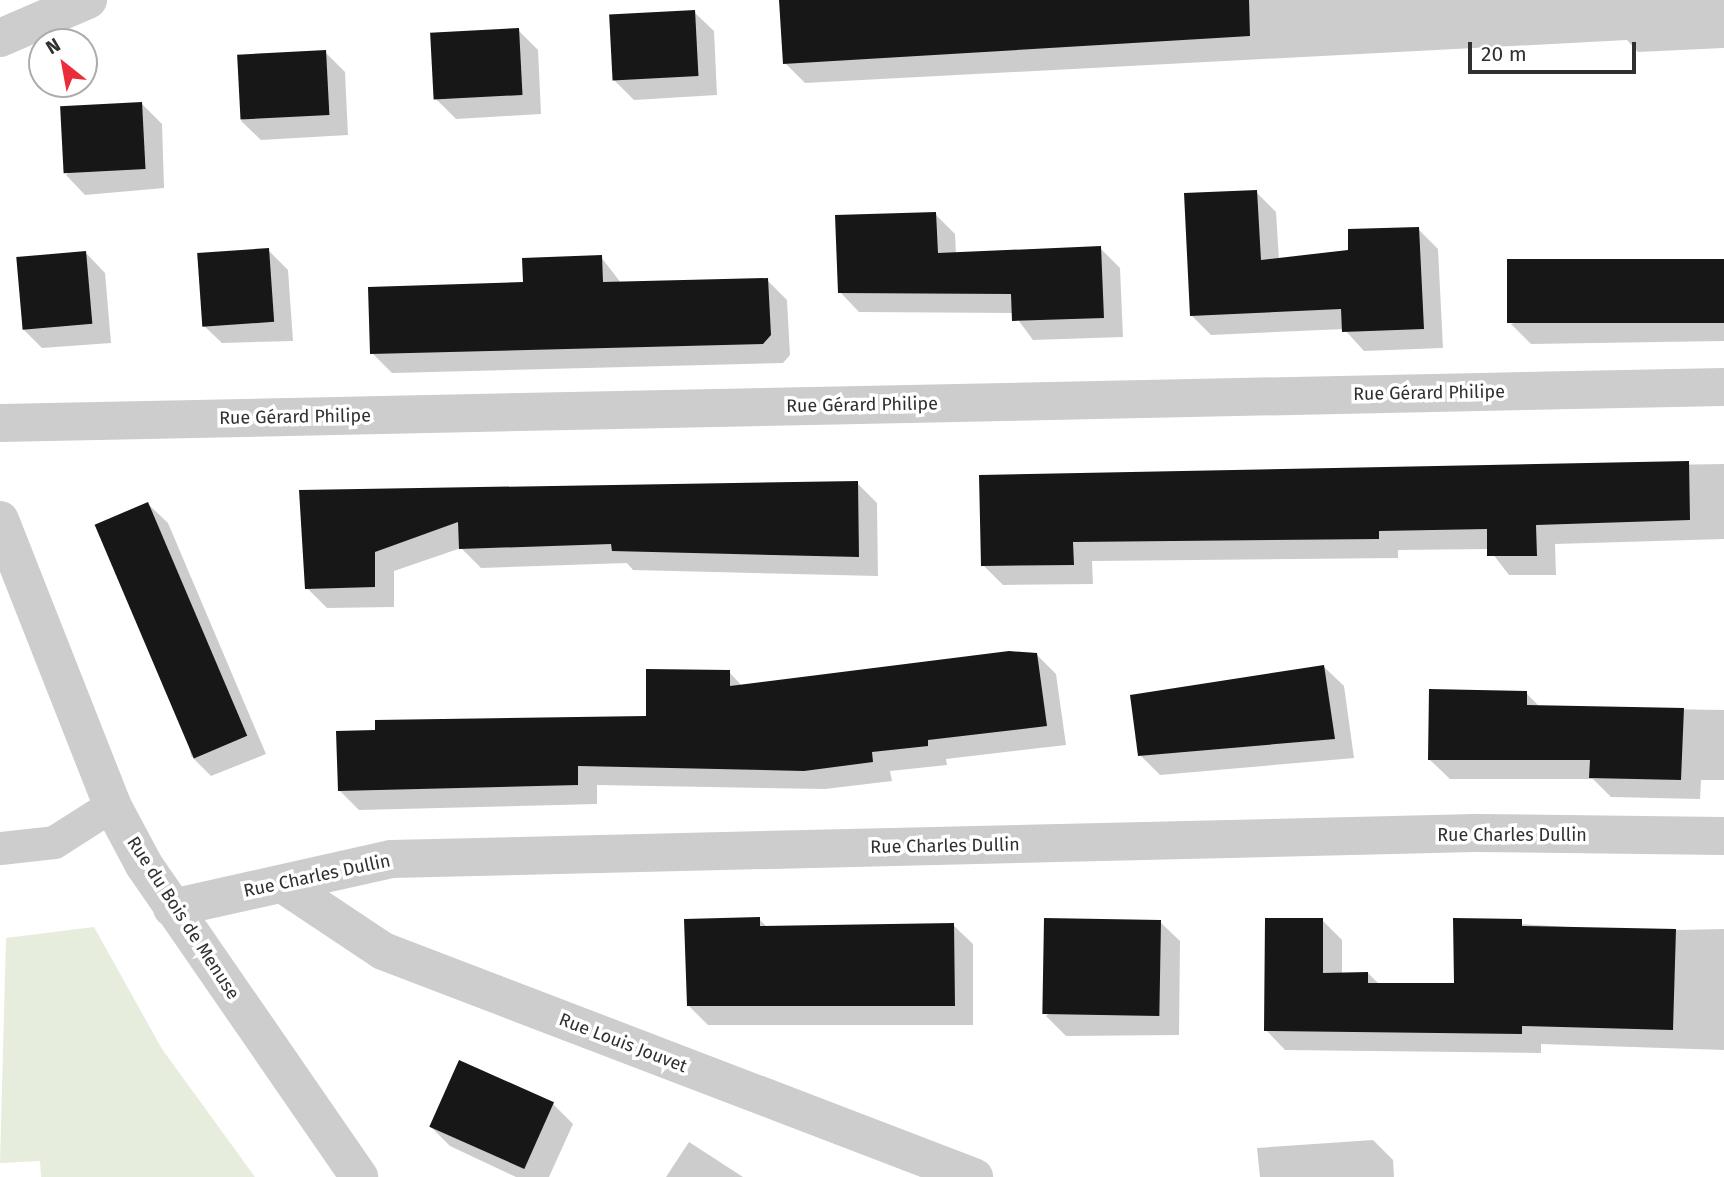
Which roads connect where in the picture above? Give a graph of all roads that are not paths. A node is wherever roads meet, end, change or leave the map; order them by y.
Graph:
1 (88, 0) edge
2 (0, 38) edge
3 (1724, 387) edge
4 (0, 423) edge
5 (0, 520) edge
6 (112, 805) junction
7 (1724, 836) edge
8 (0, 848) edge
9 (284, 885) junction
10 (172, 908) junction
11 (359, 1177) edge
12 (974, 1177) edge

1 - 2 street
3 - 4 street, Rue Gérard Philipe
5 - 6 street, Rue du Bois de Menuse
6 - 8 lane
6 - 10 street, Rue du Bois de Menuse
7 - 9 street, Rue Charles Dullin
9 - 10 street, Rue Charles Dullin
9 - 12 street, Rue Louis Jouvet
10 - 11 street, Rue du Bois de Menuse

